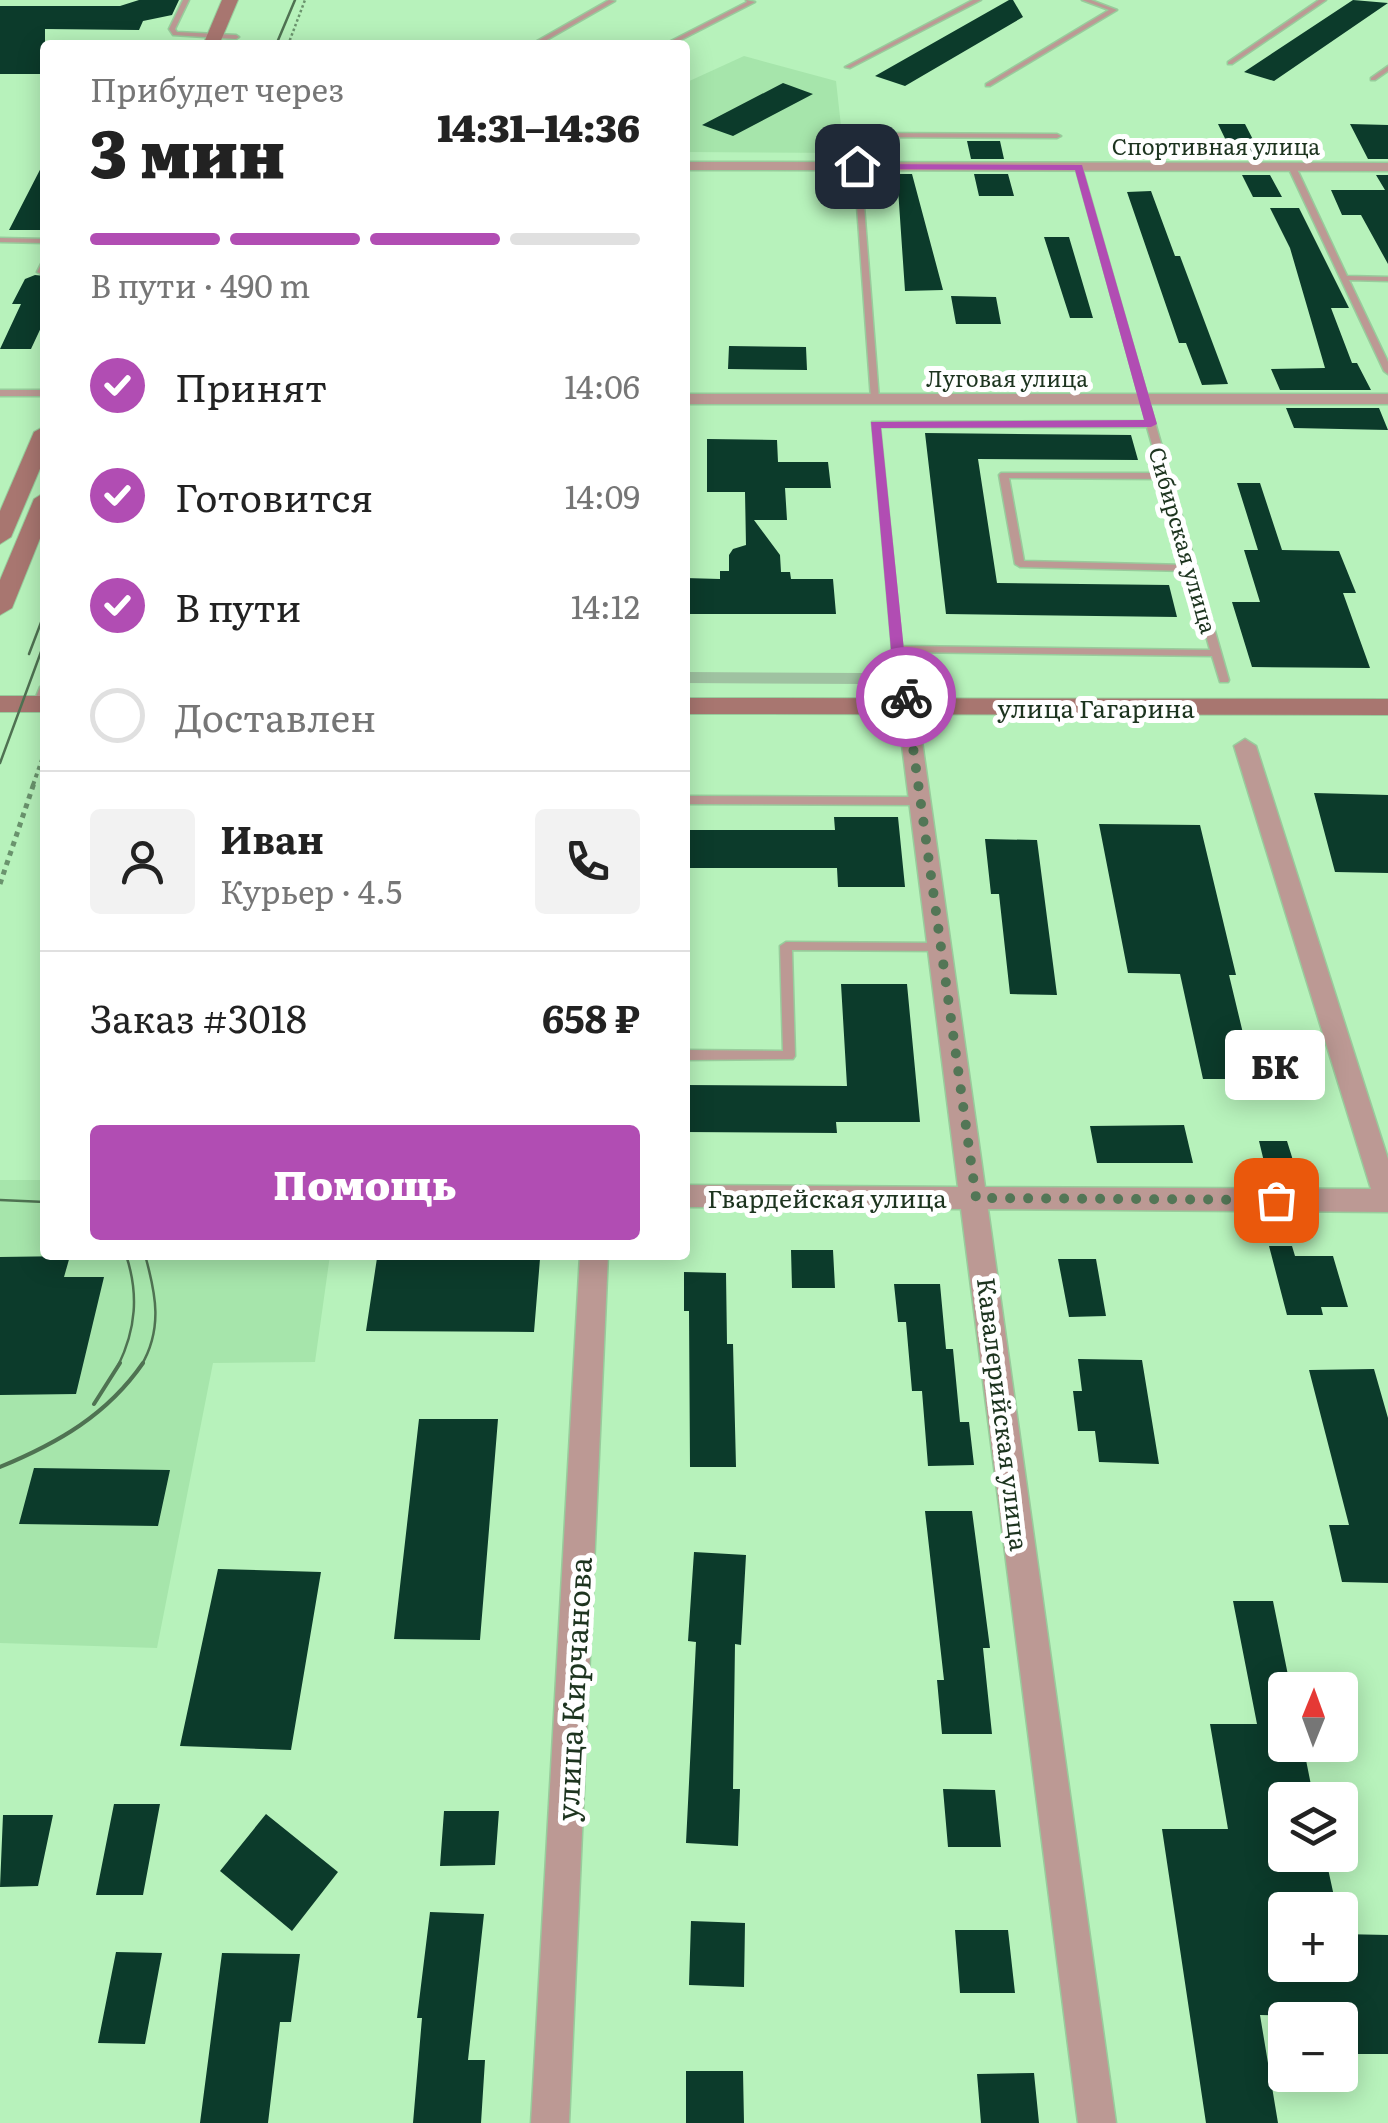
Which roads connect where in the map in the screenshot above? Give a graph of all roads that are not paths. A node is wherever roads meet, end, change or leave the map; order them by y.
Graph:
1 (186, 0) edge
2 (230, 0) edge
3 (749, 0) edge
4 (978, 0) edge
5 (1085, 0) edge
6 (1322, 0) edge
7 (612, 1) edge
8 (208, 40) edge
9 (213, 40) edge
10 (541, 40) edge
11 (676, 40) edge
12 (1230, 63) dead end
13 (848, 67) dead end
14 (1388, 68) edge
15 (1373, 79) dead end
16 (988, 85) dead end
17 (858, 135) dead end
18 (1057, 136) dead end
19 (690, 166) edge
20 (857, 166) junction
21 (1292, 167) junction
22 (1388, 167) edge
23 (1078, 168) junction
24 (0, 240) edge
25 (40, 241) edge
26 (1346, 278) junction
27 (1388, 279) edge
28 (1388, 372) edge
29 (40, 392) edge
30 (0, 393) edge
31 (690, 399) edge
32 (874, 399) junction
33 (1388, 399) edge
34 (1144, 400) junction
35 (1151, 424) junction
36 (40, 444) edge
37 (1164, 476) junction
38 (40, 511) edge
39 (0, 537) edge
40 (1190, 568) junction
41 (0, 608) edge
42 (897, 650) junction
43 (1217, 653) junction
44 (1224, 680) dead end
45 (40, 698) edge
46 (0, 704) edge
47 (690, 706) edge
48 (907, 706) junction
49 (1388, 707) edge
50 (1245, 746) dead end
51 (690, 800) edge
52 (920, 801) junction
53 (940, 947) junction
54 (690, 1055) edge
55 (690, 1196) edge
56 (976, 1198) junction
57 (1388, 1200) edge
58 (594, 1260) edge
59 (550, 2123) edge
60 (1097, 2123) edge

1 - 8 lane
2 - 9 street
3 - 11 lane
4 - 13 lane
5 - 16 lane
6 - 12 lane
7 - 10 lane
14 - 15 lane
17 - 18 lane
19 - 20 street, Спортивная улица
20 - 23 street, Спортивная улица
20 - 32 lane
21 - 22 street, Спортивная улица
21 - 23 street, Спортивная улица
21 - 26 lane
23 - 34 lane, Сибирская улица
24 - 25 lane
26 - 27 lane
26 - 28 lane
29 - 30 lane
31 - 32 street, Луговая улица
32 - 34 street, Луговая улица
33 - 34 street, Луговая улица
34 - 35 lane, Сибирская улица
35 - 37 lane, Сибирская улица
35 - 42 lane
36 - 39 street
37 - 40 lane, Сибирская улица
37 - 40 lane
38 - 41 street
40 - 43 lane, Сибирская улица
42 - 43 lane
42 - 48 lane
43 - 44 lane, Сибирская улица
45 - 46 street
47 - 48 street, улица Гагарина
48 - 49 street, улица Гагарина
48 - 52 street, Кавалерийская улица
50 - 57 street
51 - 52 lane
52 - 53 street, Кавалерийская улица
53 - 54 lane
53 - 56 street, Кавалерийская улица
55 - 56 street, Гвардейская улица
56 - 57 street, Гвардейская улица
56 - 60 street, Кавалерийская улица
58 - 59 street, улица Кирчанова

